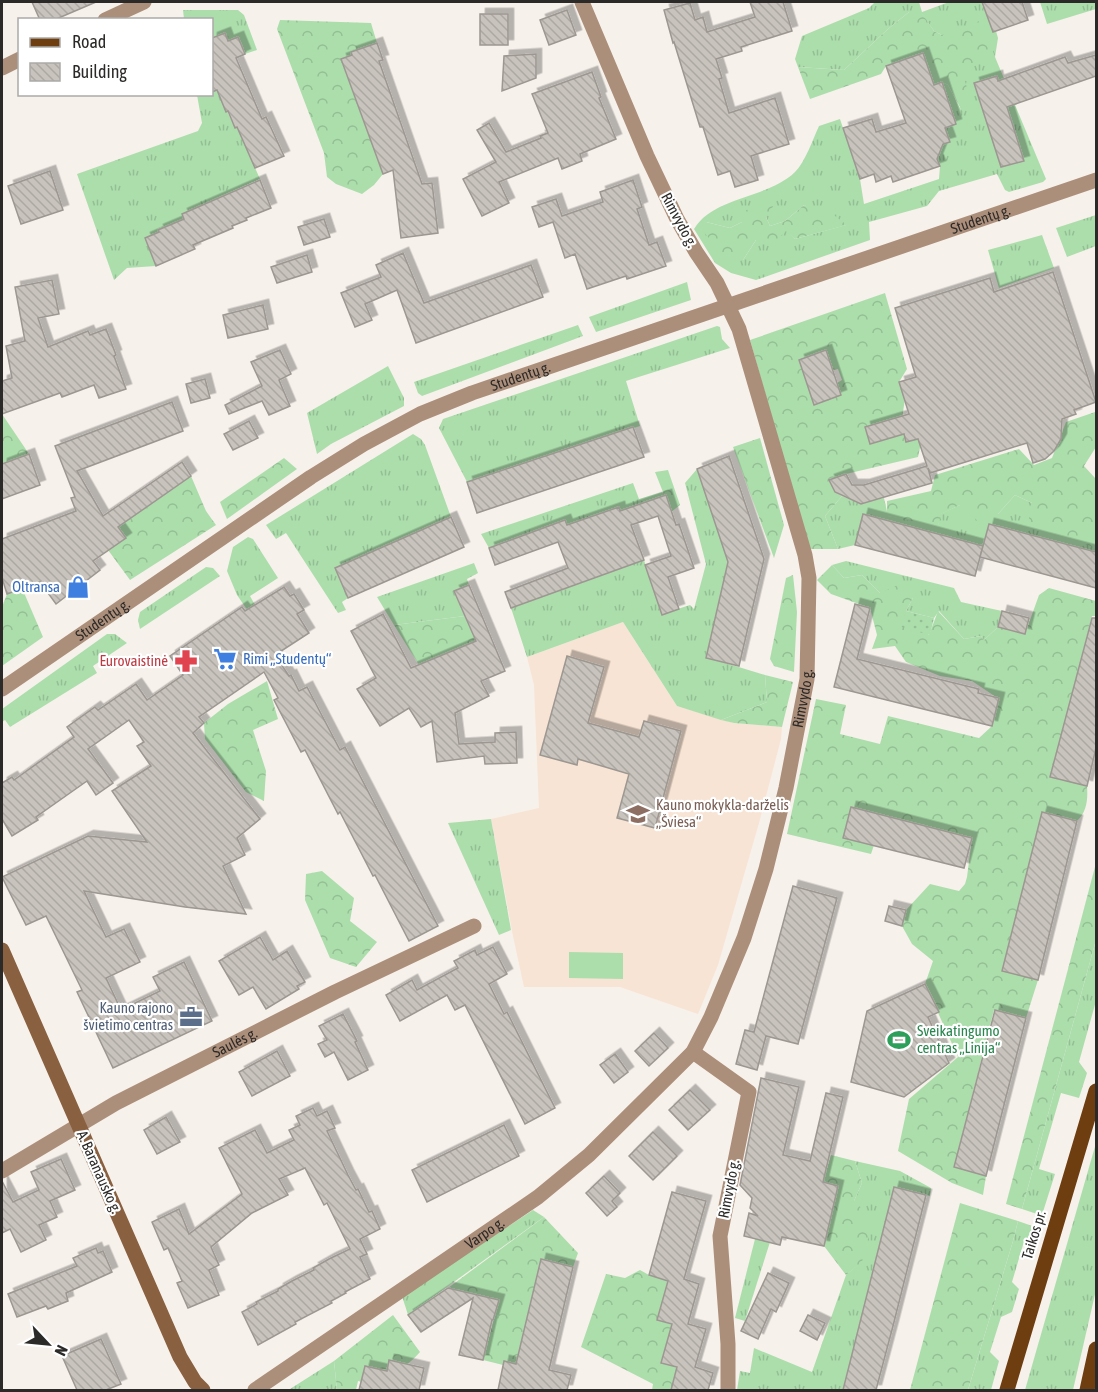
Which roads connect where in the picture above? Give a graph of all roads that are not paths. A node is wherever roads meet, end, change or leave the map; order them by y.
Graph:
1 (144, 2) edge
2 (582, 2) edge
3 (109, 18) edge
4 (18, 60) edge
5 (2, 68) edge
6 (1096, 180) edge
7 (728, 306) junction
8 (2, 689) edge
9 (474, 926) dead end
10 (2, 950) edge
11 (693, 1052) junction
12 (1096, 1091) edge
13 (78, 1125) junction
14 (2, 1170) edge
15 (1096, 1349) edge
16 (202, 1390) edge
17 (255, 1390) edge
18 (728, 1390) edge
19 (1007, 1390) edge
20 (1087, 1390) edge

1 - 3 street
2 - 7 street, Rimvydo g.
4 - 5 street
6 - 7 street, Studentų g.
7 - 8 street, Studentų g.
7 - 11 street, Rimvydo g.
9 - 13 street, Saulės g.
10 - 13 street, A. Baranausko g.
11 - 17 street, Varpo g.
11 - 18 street, Rimvydo g.
12 - 19 main road, Taikos pr.
13 - 14 street, Saulės g.
13 - 16 street, A. Baranausko g.
15 - 20 main road

